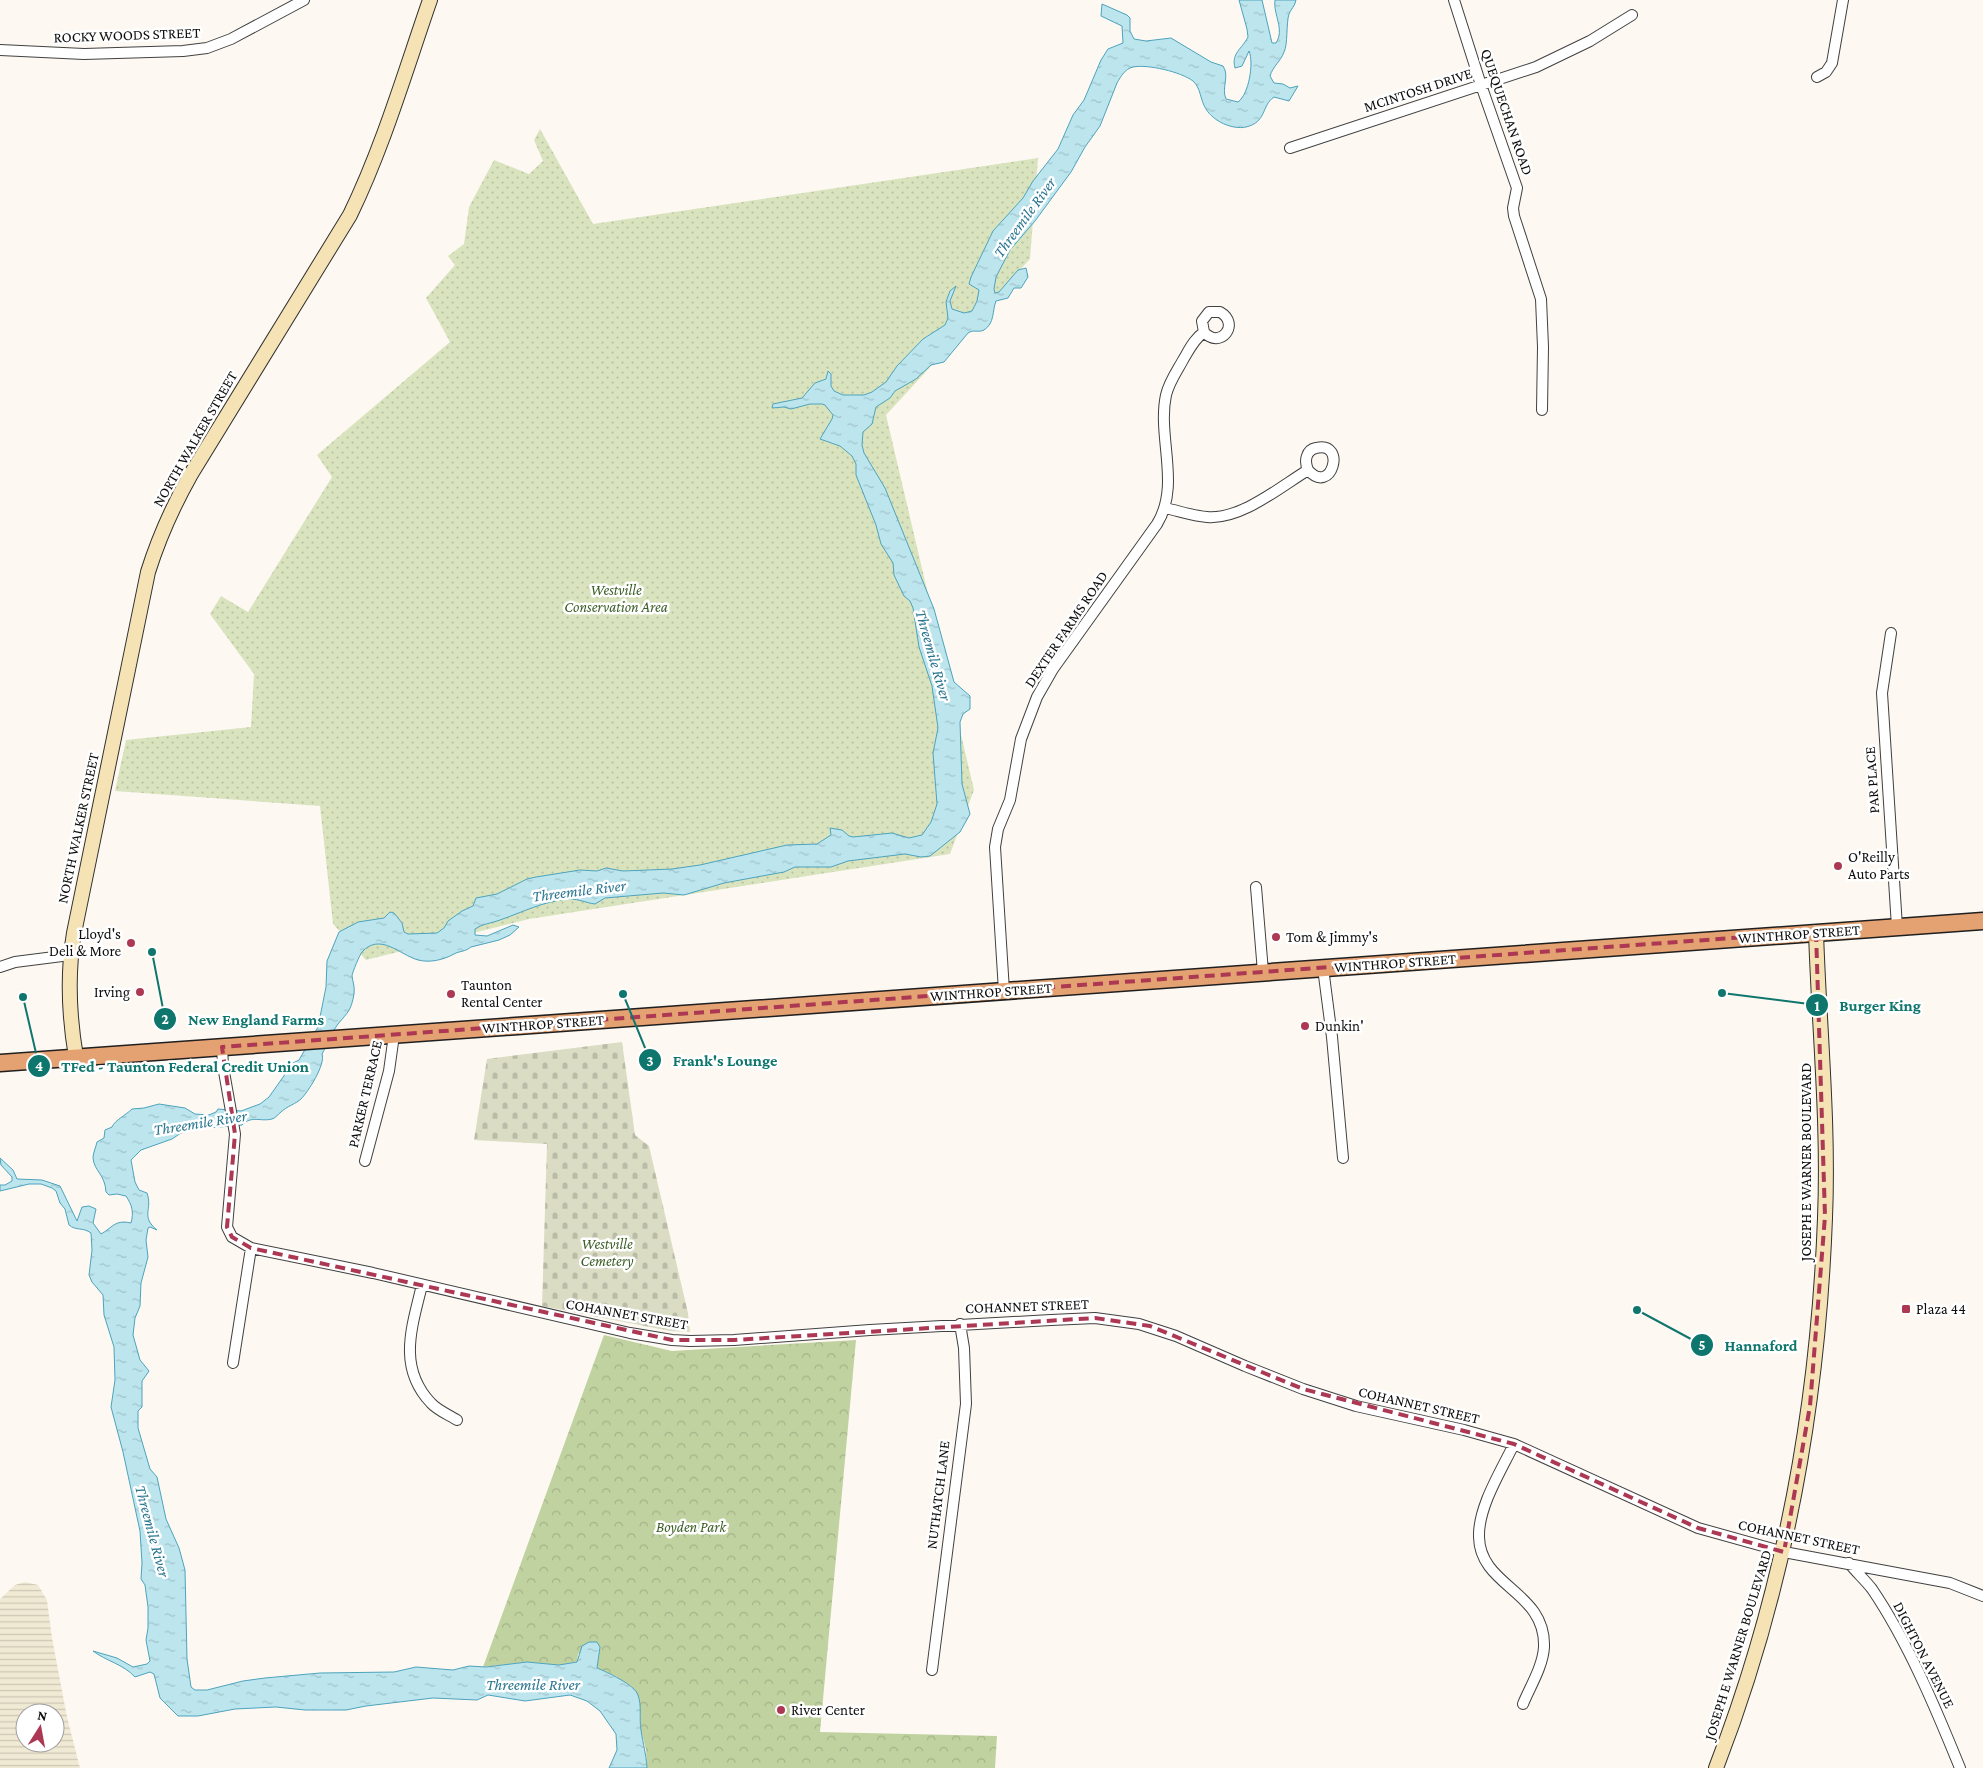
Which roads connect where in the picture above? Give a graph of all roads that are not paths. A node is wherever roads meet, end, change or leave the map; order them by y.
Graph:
1 (304, 0) edge
2 (430, 0) edge
3 (1454, 0) edge
4 (1843, 0) edge
5 (1632, 15) dead end
6 (0, 50) edge
7 (1817, 77) dead end
8 (1481, 85) junction
9 (1290, 148) dead end
10 (1204, 332) dead end
11 (1542, 410) dead end
12 (1308, 470) dead end
13 (1166, 508) junction
14 (1891, 633) dead end
15 (1256, 887) dead end
16 (1983, 921) edge
17 (1897, 927) junction
18 (1816, 932) junction
19 (70, 955) junction
20 (0, 967) edge
21 (1323, 968) junction
22 (1263, 972) junction
23 (1004, 991) junction
24 (394, 1035) junction
25 (222, 1047) junction
26 (76, 1058) junction
27 (0, 1064) edge
28 (1343, 1158) dead end
29 (365, 1161) dead end
30 (251, 1248) junction
31 (422, 1285) junction
32 (960, 1324) junction
33 (233, 1363) dead end
34 (457, 1420) dead end
35 (1514, 1444) junction
36 (1784, 1552) junction
37 (1849, 1563) junction
38 (1983, 1596) edge
39 (932, 1670) dead end
40 (1523, 1704) dead end
41 (1716, 1768) edge
42 (1960, 1768) edge

1 - 6 street, ROCKY WOODS STREET
2 - 19 main road, NORTH WALKER STREET
3 - 8 street, QUEQUECHAN ROAD
4 - 7 street
5 - 8 street, MCINTOSH DRIVE
8 - 9 street, MCINTOSH DRIVE
8 - 11 street, QUEQUECHAN ROAD
10 - 13 street, DEXTER FARMS ROAD
12 - 13 street
13 - 23 street, DEXTER FARMS ROAD
14 - 17 street, PAR PLACE
15 - 22 street
16 - 17 highway, WINTHROP STREET
17 - 18 highway, WINTHROP STREET
18 - 21 highway, WINTHROP STREET
18 - 36 main road, JOSEPH E WARNER BOULEVARD
19 - 20 street
19 - 26 main road, NORTH WALKER STREET
21 - 22 highway, WINTHROP STREET
21 - 28 street
22 - 23 highway, WINTHROP STREET
23 - 24 highway, WINTHROP STREET
24 - 25 highway, WINTHROP STREET
24 - 29 street, PARKER TERRACE
25 - 26 highway, WINTHROP STREET
25 - 30 street, COHANNET STREET
26 - 27 highway, WINTHROP STREET
30 - 31 street, COHANNET STREET
30 - 33 street
31 - 32 street, COHANNET STREET
31 - 34 street
32 - 35 street, COHANNET STREET
32 - 39 street, NUTHATCH LANE
35 - 36 street, COHANNET STREET
35 - 40 street
36 - 37 street, COHANNET STREET
36 - 41 main road, JOSEPH E WARNER BOULEVARD
37 - 38 street, COHANNET STREET
37 - 42 street, DIGHTON AVENUE

